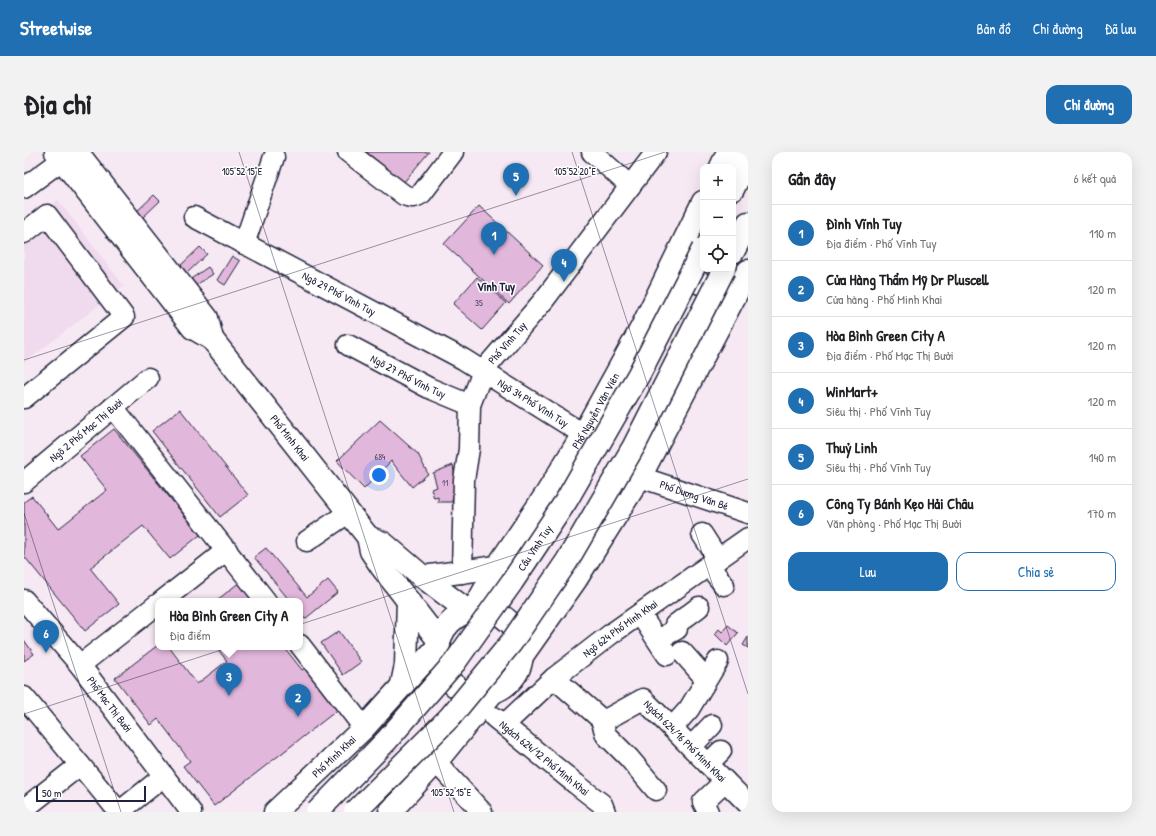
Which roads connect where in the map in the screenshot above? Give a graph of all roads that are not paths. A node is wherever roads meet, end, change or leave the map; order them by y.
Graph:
1 (348, 152) edge
2 (453, 152) edge
3 (592, 152) edge
4 (656, 152) edge
5 (728, 152) edge
6 (65, 155) edge
7 (274, 157) dead end
8 (748, 158) edge
9 (722, 164) edge
10 (736, 183) edge
11 (630, 186) junction
12 (24, 188) edge
13 (194, 217) dead end
14 (748, 223) edge
15 (700, 226) edge
16 (24, 232) edge
17 (698, 242) edge
18 (244, 244) junction
19 (736, 246) edge
20 (736, 260) edge
21 (748, 260) edge
22 (748, 271) edge
23 (722, 272) edge
24 (661, 285) junction
25 (727, 313) junction
26 (348, 345) dead end
27 (483, 371) junction
28 (148, 378) dead end
29 (24, 398) edge
30 (470, 405) junction
31 (113, 407) junction
32 (583, 434) junction
33 (640, 477) junction
34 (24, 482) edge
35 (348, 513) junction
36 (748, 513) edge
37 (702, 534) dead end
38 (368, 537) junction
39 (748, 538) edge
40 (307, 542) dead end
41 (227, 550) junction
42 (714, 562) junction
43 (497, 567) junction
44 (462, 573) junction
45 (423, 577) junction
46 (724, 585) dead end
47 (166, 598) edge
48 (264, 598) edge
49 (408, 600) junction
50 (26, 606) edge
51 (155, 606) edge
52 (699, 607) dead end
53 (471, 611) junction
54 (640, 614) junction
55 (668, 642) junction
56 (439, 643) junction
57 (303, 649) edge
58 (522, 656) junction
59 (718, 661) dead end
60 (80, 665) junction
61 (554, 678) junction
62 (706, 679) junction
63 (402, 684) junction
64 (487, 699) junction
65 (27, 707) edge
66 (498, 720) junction
67 (601, 720) junction
68 (712, 725) dead end
69 (364, 728) junction
70 (672, 728) junction
71 (691, 747) junction
72 (436, 762) junction
73 (80, 765) junction
74 (164, 776) junction
75 (725, 782) junction
76 (656, 790) dead end
77 (748, 804) edge
78 (24, 809) edge
79 (188, 811) edge
80 (119, 812) edge
81 (275, 812) edge
82 (317, 812) edge
83 (355, 812) edge
84 (390, 812) edge
85 (482, 812) edge
86 (605, 812) edge
87 (708, 812) edge

1 - 2 street
3 - 11 street
4 - 11 street, Phố Vĩnh Tuy
5 - 9 main road
6 - 12 street
6 - 35 main road, Phố Minh Khai
7 - 18 street
8 - 10 main road
11 - 27 street, Phố Vĩnh Tuy
13 - 18 street, Ngõ 29 Phố Vĩnh Tuy
14 - 19 main road
15 - 17 main road, Phố Nguyễn Văn Viên
16 - 29 street
17 - 24 main road, Phố Nguyễn Văn Viên
17 - 82 main road, Cầu Vĩnh Tuy, bridge
18 - 27 street, Ngõ 29 Phố Vĩnh Tuy
20 - 21 main road
22 - 25 main road
23 - 83 main road, bridge
24 - 25 main road
24 - 32 main road, Phố Nguyễn Văn Viên
25 - 33 main road
26 - 30 street, Ngõ 27 Phố Vĩnh Tuy
27 - 30 street, Phố Vĩnh Tuy
27 - 32 street, Ngõ 34 Phố Vĩnh Tuy
28 - 31 street, Ngõ 2 Phố Mạc Thị Bưởi
30 - 44 street, Phố Vĩnh Tuy
31 - 34 street, Ngõ 2 Phố Mạc Thị Bưởi
31 - 41 street
32 - 43 main road, Phố Nguyễn Văn Viên
33 - 36 street, Phố Dương Văn Bé
33 - 58 main road
35 - 38 main road, Phố Minh Khai
35 - 40 street
37 - 42 street
38 - 45 main road, Phố Minh Khai
38 - 49 main road, Phố Minh Khai
39 - 42 street, Ngõ 624 Phố Minh Khai
41 - 47 street
41 - 48 street
42 - 46 street
42 - 54 street, Ngõ 624 Phố Minh Khai
43 - 44 main road
43 - 53 main road, Phố Nguyễn Văn Viên
44 - 45 main road
45 - 53 main road, Phố Minh Khai
49 - 56 main road, Phố Minh Khai
49 - 63 main road
50 - 60 street, Phố Mạc Thị Bưởi
51 - 60 street
52 - 55 street
53 - 56 main road
53 - 58 main road
54 - 55 street
54 - 61 street, Ngõ 624 Phố Minh Khai
55 - 62 street
56 - 63 main road, Phố Minh Khai
56 - 64 main road
57 - 69 street
58 - 64 main road
59 - 62 street
60 - 74 street, Phố Mạc Thị Bưởi
61 - 66 street, Ngõ 624 Phố Minh Khai
61 - 67 street
62 - 70 street
63 - 69 main road, Phố Minh Khai
64 - 66 street, Ngách 624/12 Phố Minh Khai
64 - 72 main road
65 - 73 street
66 - 86 street, Ngách 624/12 Phố Minh Khai
67 - 70 street, Ngách 624/16 Phố Minh Khai
67 - 76 street
68 - 71 street
69 - 81 main road, Phố Minh Khai
70 - 71 street, Ngách 624/16 Phố Minh Khai
71 - 75 street, Ngách 624/16 Phố Minh Khai
72 - 84 main road
72 - 85 street
73 - 78 street
73 - 80 street
74 - 79 street, Phố Mạc Thị Bưởi
74 - 80 street
75 - 77 street
75 - 87 street, Ngách 624/16 Phố Minh Khai

